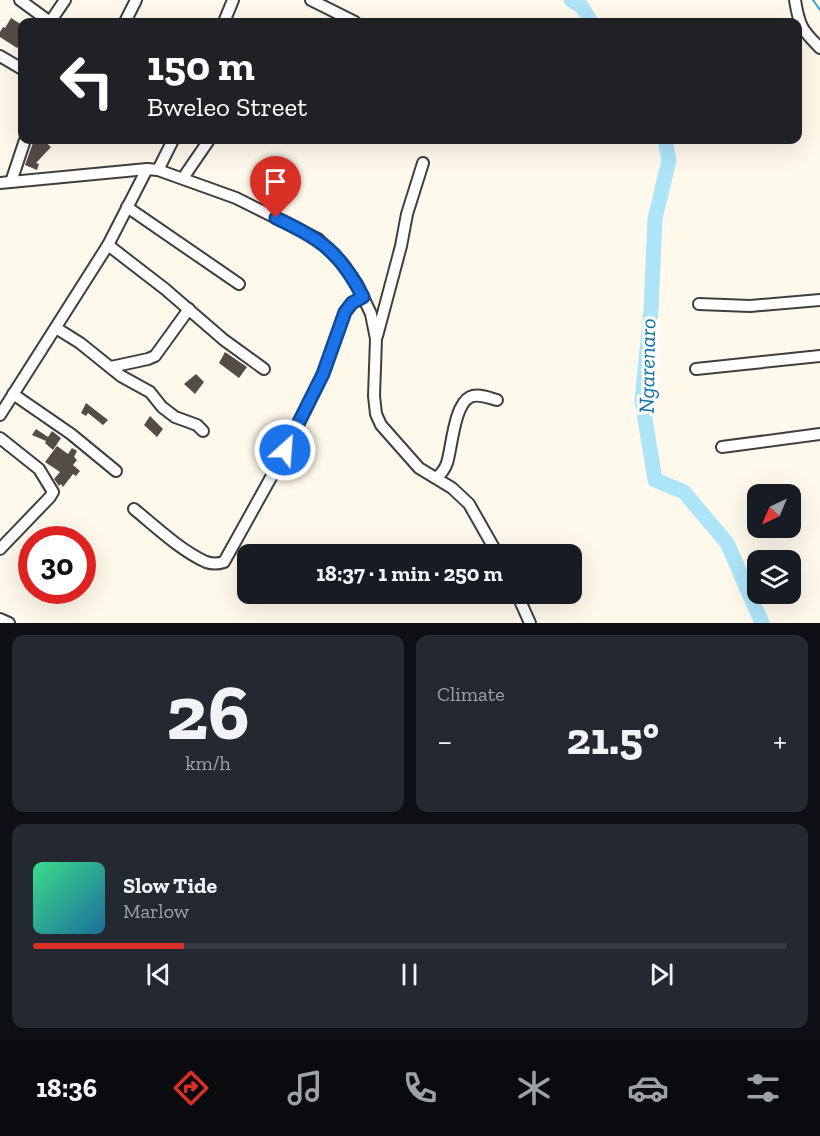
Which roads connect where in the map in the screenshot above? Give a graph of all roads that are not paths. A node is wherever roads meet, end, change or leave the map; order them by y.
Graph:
1 (20, 0) edge
2 (65, 0) edge
3 (136, 0) edge
4 (233, 0) edge
5 (311, 0) edge
6 (795, 0) edge
7 (326, 3) edge
8 (45, 18) edge
9 (53, 18) edge
10 (127, 18) edge
11 (226, 18) edge
12 (349, 18) edge
13 (799, 18) edge
14 (802, 27) edge
15 (820, 48) edge
16 (0, 56) edge
17 (18, 66) edge
18 (23, 144) edge
19 (170, 144) edge
20 (206, 144) edge
21 (423, 163) dead end
22 (153, 170) junction
23 (183, 178) junction
24 (5, 183) edge
25 (128, 207) junction
26 (108, 245) junction
27 (239, 284) dead end
28 (363, 297) junction
29 (820, 300) edge
30 (699, 304) dead end
31 (189, 309) junction
32 (56, 328) junction
33 (376, 339) junction
34 (820, 356) edge
35 (111, 367) junction
36 (264, 369) dead end
37 (696, 369) dead end
38 (13, 394) junction
39 (497, 400) dead end
40 (0, 415) edge
41 (203, 431) dead end
42 (820, 434) edge
43 (0, 438) edge
44 (722, 447) dead end
45 (116, 471) dead end
46 (436, 478) junction
47 (134, 509) dead end
48 (492, 544) edge
49 (0, 549) edge
50 (521, 604) edge
51 (0, 619) edge
52 (9, 623) edge
53 (530, 623) edge

1 - 8 street
2 - 9 street
3 - 10 street
4 - 11 street
5 - 7 street
6 - 13 street
7 - 12 street
14 - 15 street
16 - 17 street
18 - 24 street
19 - 22 street
20 - 23 street
21 - 33 street
22 - 23 street
22 - 24 street
22 - 25 street
23 - 28 street
25 - 26 street
25 - 27 street
26 - 31 street
26 - 32 street
28 - 33 street
28 - 47 street
29 - 30 street
31 - 35 street
31 - 36 street
32 - 35 street
32 - 38 street
33 - 46 street
34 - 37 street
35 - 41 street
38 - 40 street
38 - 45 street
39 - 46 street
42 - 44 street
43 - 49 street
46 - 48 street
50 - 53 street
51 - 52 street

